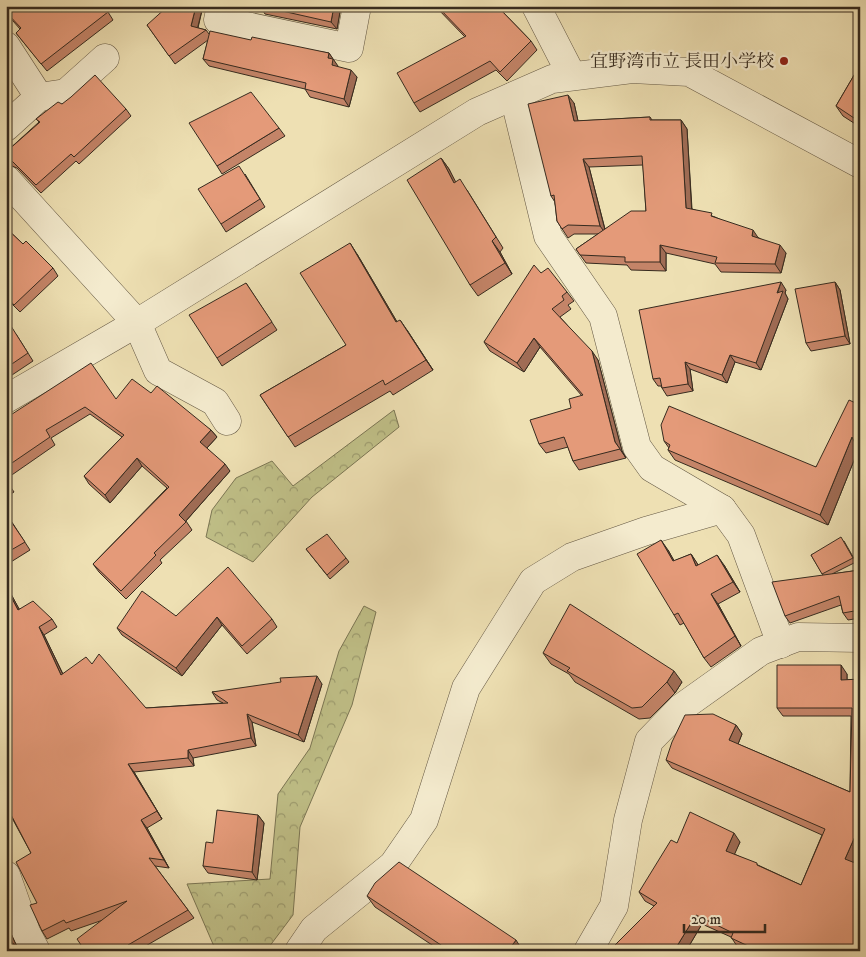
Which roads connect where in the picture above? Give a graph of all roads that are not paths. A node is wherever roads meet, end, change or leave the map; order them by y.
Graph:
1 (221, 6) edge
2 (357, 6) edge
3 (536, 6) edge
4 (6, 46) edge
5 (105, 58) dead end
6 (572, 76) junction
7 (514, 96) junction
8 (39, 97) junction
9 (6, 127) edge
10 (860, 164) edge
11 (6, 179) edge
12 (137, 324) junction
13 (6, 399) edge
14 (227, 421) dead end
15 (722, 509) junction
16 (860, 638) edge
17 (781, 644) junction
18 (6, 875) edge
19 (36, 951) edge
20 (299, 951) edge
21 (588, 951) edge

1 - 2 street
3 - 6 street
4 - 8 street
5 - 8 street
6 - 7 street
6 - 10 street
7 - 12 street
7 - 15 street
8 - 9 street
11 - 12 street
12 - 13 street
12 - 14 street
15 - 17 street
15 - 20 street
16 - 17 street
17 - 21 street
18 - 19 street

